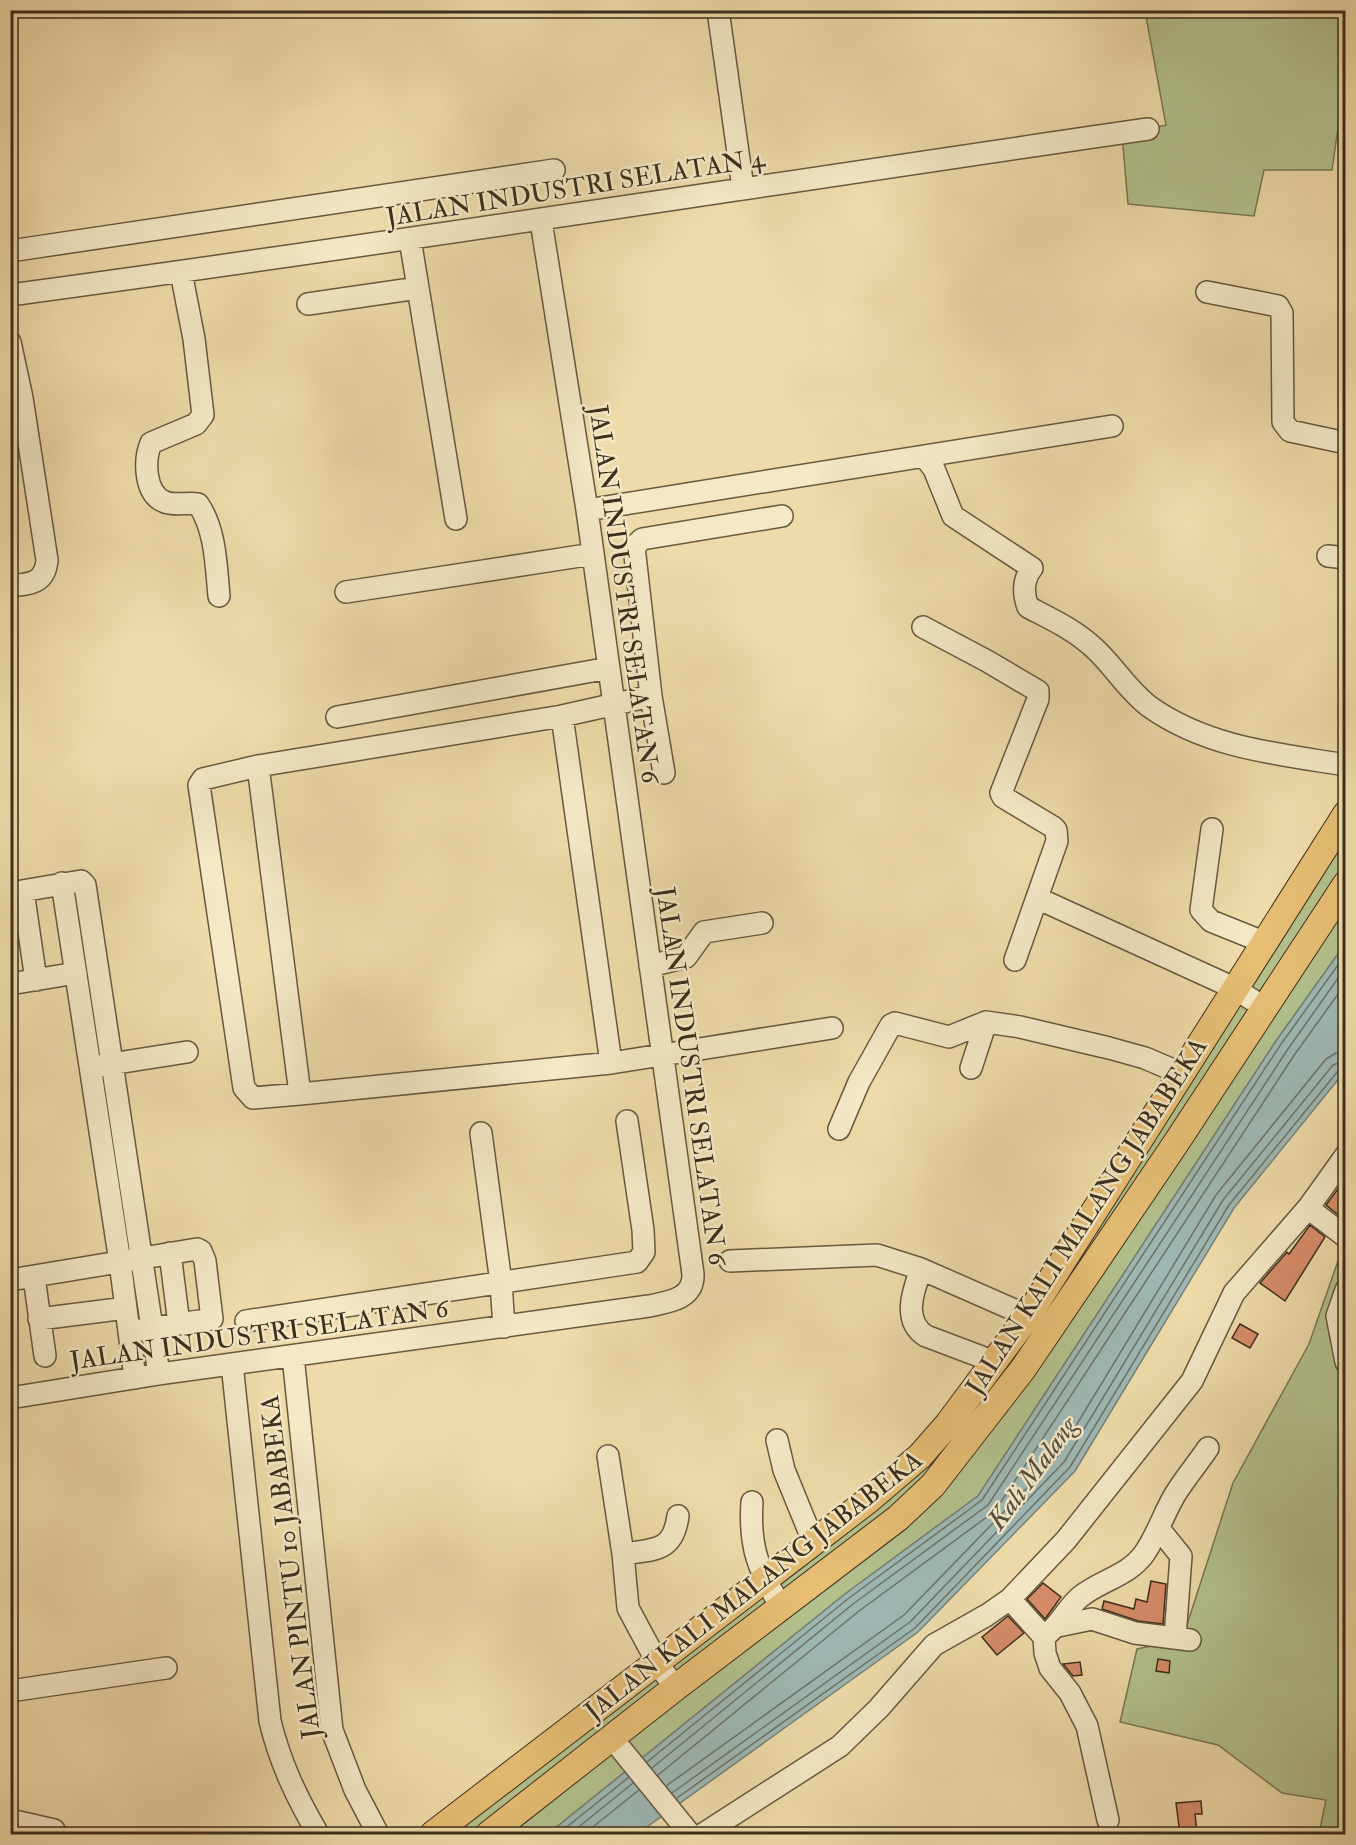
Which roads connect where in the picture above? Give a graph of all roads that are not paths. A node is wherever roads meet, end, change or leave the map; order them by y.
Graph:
1 (718, 10) edge
2 (1148, 129) dead end
3 (554, 170) dead end
4 (743, 188) junction
5 (541, 221) junction
6 (410, 239) junction
7 (10, 251) edge
8 (181, 272) junction
9 (418, 288) junction
10 (1207, 292) dead end
11 (10, 296) edge
12 (308, 304) dead end
13 (10, 342) edge
14 (1112, 426) dead end
15 (1346, 443) edge
16 (924, 456) junction
17 (587, 510) junction
18 (782, 516) dead end
19 (456, 519) dead end
20 (593, 554) junction
21 (10, 586) edge
22 (346, 592) dead end
23 (219, 596) dead end
24 (923, 627) dead end
25 (609, 668) junction
26 (651, 696) junction
27 (614, 703) junction
28 (562, 716) junction
29 (337, 717) dead end
30 (1346, 765) edge
31 (258, 766) junction
32 (664, 773) dead end
33 (1346, 814) edge
34 (1212, 828) dead end
35 (62, 883) junction
36 (1346, 884) edge
37 (17, 892) edge
38 (1037, 898) junction
39 (762, 923) dead end
40 (1263, 942) junction
41 (97, 959) junction
42 (1015, 960) dead end
43 (650, 966) junction
44 (75, 968) junction
45 (36, 980) junction
46 (10, 984) edge
47 (1234, 988) junction
48 (1264, 1008) junction
49 (986, 1022) junction
50 (832, 1028) dead end
51 (187, 1052) dead end
52 (662, 1056) junction
53 (611, 1063) junction
54 (112, 1064) junction
55 (89, 1068) junction
56 (971, 1068) dead end
57 (1180, 1073) junction
58 (300, 1094) junction
59 (627, 1120) dead end
60 (839, 1129) dead end
61 (481, 1133) dead end
62 (1346, 1155) edge
63 (1308, 1208) junction
64 (1346, 1237) edge
65 (170, 1253) junction
66 (142, 1258) junction
67 (120, 1262) junction
68 (730, 1262) dead end
69 (921, 1269) junction
70 (34, 1277) junction
71 (10, 1280) edge
72 (501, 1282) junction
73 (1346, 1290) edge
74 (126, 1308) junction
75 (1028, 1316) junction
76 (39, 1319) junction
77 (246, 1322) dead end
78 (178, 1324) junction
79 (504, 1327) junction
80 (151, 1328) junction
81 (129, 1331) junction
82 (45, 1356) dead end
83 (293, 1356) junction
84 (995, 1362) junction
85 (1346, 1362) edge
86 (232, 1364) junction
87 (159, 1374) junction
88 (135, 1378) junction
89 (10, 1398) edge
90 (777, 1440) dead end
91 (1208, 1448) dead end
92 (608, 1456) dead end
93 (752, 1502) dead end
94 (678, 1516) dead end
95 (1160, 1530) junction
96 (813, 1541) junction
97 (623, 1554) junction
98 (764, 1578) junction
99 (1010, 1599) junction
100 (782, 1608) junction
101 (1051, 1632) junction
102 (657, 1662) junction
103 (166, 1668) dead end
104 (675, 1688) junction
105 (10, 1691) edge
106 (612, 1738) junction
107 (10, 1820) edge
108 (1108, 1820) dead end
109 (54, 1830) dead end
110 (693, 1833) edge
111 (318, 1834) edge
112 (378, 1834) edge
113 (433, 1834) edge
114 (489, 1834) edge

1 - 4 street
2 - 4 street, JALAN INDUSTRI SELATAN 4
3 - 7 street
4 - 5 street, JALAN INDUSTRI SELATAN 4
5 - 6 street, JALAN INDUSTRI SELATAN 4
5 - 17 street, JALAN INDUSTRI SELATAN 6
6 - 8 street, JALAN INDUSTRI SELATAN 4
6 - 9 street
8 - 11 street, JALAN INDUSTRI SELATAN 4
8 - 23 street
9 - 12 street
9 - 19 street
10 - 15 street
13 - 21 street
14 - 16 street
16 - 17 street
16 - 30 street
17 - 20 street, JALAN INDUSTRI SELATAN 6
18 - 26 street
20 - 22 street
20 - 25 street, JALAN INDUSTRI SELATAN 6
24 - 38 street
25 - 27 street, JALAN INDUSTRI SELATAN 6
25 - 29 street
26 - 27 street
26 - 32 street
27 - 28 street
27 - 43 street, JALAN INDUSTRI SELATAN 6
28 - 31 street
28 - 53 street
31 - 58 street
31 - 58 street
33 - 40 main road, JALAN KALI MALANG JABABEKA
34 - 40 street
35 - 37 street
35 - 41 street
35 - 44 street
36 - 48 main road, JALAN KALI MALANG JABABEKA
37 - 45 street
38 - 42 street
38 - 47 street
39 - 43 street
40 - 47 main road, JALAN KALI MALANG JABABEKA
41 - 44 street
41 - 54 street
43 - 52 street, JALAN INDUSTRI SELATAN 6
44 - 45 street
44 - 55 street
45 - 46 street
47 - 48 street
47 - 57 main road, JALAN KALI MALANG JABABEKA
48 - 100 main road, JALAN KALI MALANG JABABEKA
49 - 56 street
49 - 57 street
49 - 60 street
50 - 52 street
51 - 54 street
52 - 53 street
52 - 79 street, JALAN INDUSTRI SELATAN 6
53 - 58 street
54 - 55 street
54 - 66 street
55 - 67 street
57 - 75 main road, JALAN KALI MALANG JABABEKA
59 - 72 street
61 - 72 street
62 - 63 street
63 - 64 street
63 - 99 street
65 - 66 street
65 - 78 street
65 - 78 street
66 - 67 street
66 - 80 street
67 - 70 street
67 - 74 street
68 - 69 street
69 - 75 street
69 - 84 street
70 - 71 street
70 - 76 street
72 - 77 street
72 - 79 street
73 - 85 street
74 - 76 street
74 - 81 street
75 - 84 main road, JALAN KALI MALANG JABABEKA
76 - 82 street
78 - 80 street
79 - 83 street, JALAN INDUSTRI SELATAN 6
80 - 81 street
80 - 87 street
81 - 88 street
83 - 86 street, JALAN INDUSTRI SELATAN 6
83 - 112 street, JALAN PINTU 10 JABABEKA
84 - 96 main road, JALAN KALI MALANG JABABEKA
86 - 87 street, JALAN INDUSTRI SELATAN 6
86 - 111 street, JALAN PINTU 10 JABABEKA
87 - 88 street, JALAN INDUSTRI SELATAN 6
88 - 89 street, JALAN INDUSTRI SELATAN 6
90 - 96 street
91 - 95 street
92 - 97 street
93 - 98 street
94 - 97 street
95 - 101 street
95 - 101 street
96 - 98 main road, JALAN KALI MALANG JABABEKA
97 - 102 street
98 - 100 street
98 - 102 main road, JALAN KALI MALANG JABABEKA
99 - 101 street
99 - 110 street
100 - 104 main road, JALAN KALI MALANG JABABEKA
101 - 108 street
102 - 104 street
102 - 113 main road, JALAN KALI MALANG JABABEKA
103 - 105 street
104 - 106 main road, JALAN KALI MALANG JABABEKA
106 - 110 street
106 - 114 main road, JALAN KALI MALANG JABABEKA
107 - 109 street

